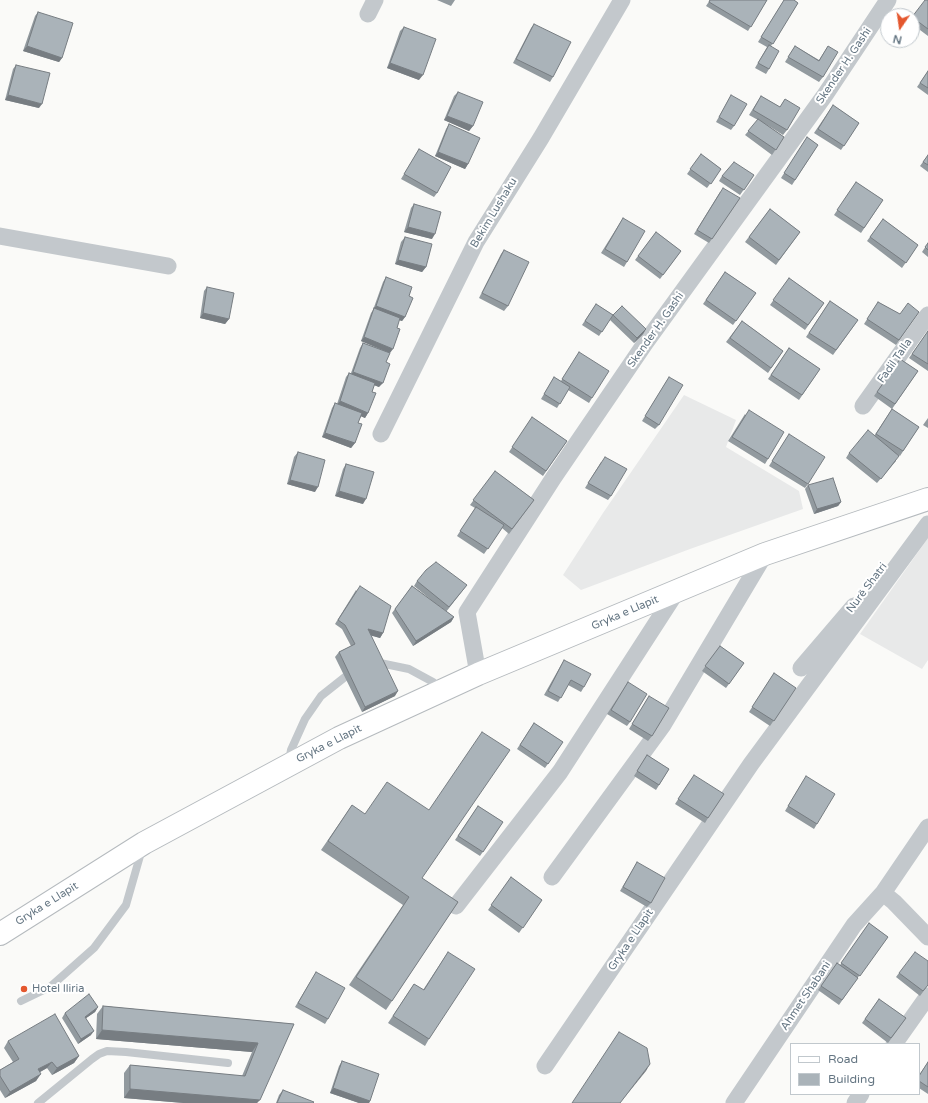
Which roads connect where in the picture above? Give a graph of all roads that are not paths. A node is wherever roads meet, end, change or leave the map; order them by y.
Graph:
1 (622, 0) edge
2 (888, 0) edge
3 (0, 236) edge
4 (168, 266) dead end
5 (928, 315) edge
6 (863, 406) dead end
7 (381, 434) dead end
8 (928, 498) edge
9 (928, 503) edge
10 (928, 524) edge
11 (765, 554) junction
12 (677, 592) junction
13 (380, 663) edge
14 (801, 668) dead end
15 (478, 674) junction
16 (345, 677) edge
17 (443, 691) junction
18 (289, 765) junction
19 (928, 827) edge
20 (144, 843) junction
21 (552, 877) dead end
22 (882, 893) junction
23 (456, 906) edge
24 (0, 934) edge
25 (928, 937) edge
26 (928, 996) edge
27 (21, 1001) dead end
28 (895, 1043) edge
29 (228, 1063) dead end
30 (545, 1066) dead end
31 (860, 1095) edge
32 (38, 1103) edge
33 (734, 1103) edge
34 (854, 1103) edge

1 - 7 street, Bekim Lushaku
2 - 15 street, Skender H. Gashi
3 - 4 street
5 - 6 street, Fadil Talla
8 - 11 main road, Gryka e Llapit
9 - 14 street, Nurë Shatri
10 - 30 street, Gryka e Llapit
11 - 12 main road, Gryka e Llapit
11 - 21 street
12 - 15 main road, Gryka e Llapit
12 - 23 street, Gryka e Llapit
13 - 17 lane
15 - 17 main road, Gryka e Llapit
16 - 18 lane
17 - 18 main road, Gryka e Llapit
18 - 20 main road, Gryka e Llapit
19 - 22 street, Ahmet Shabani
20 - 24 main road, Gryka e Llapit
20 - 27 lane
22 - 25 street
22 - 33 street, Ahmet Shabani
26 - 28 street
29 - 32 lane
31 - 34 street

